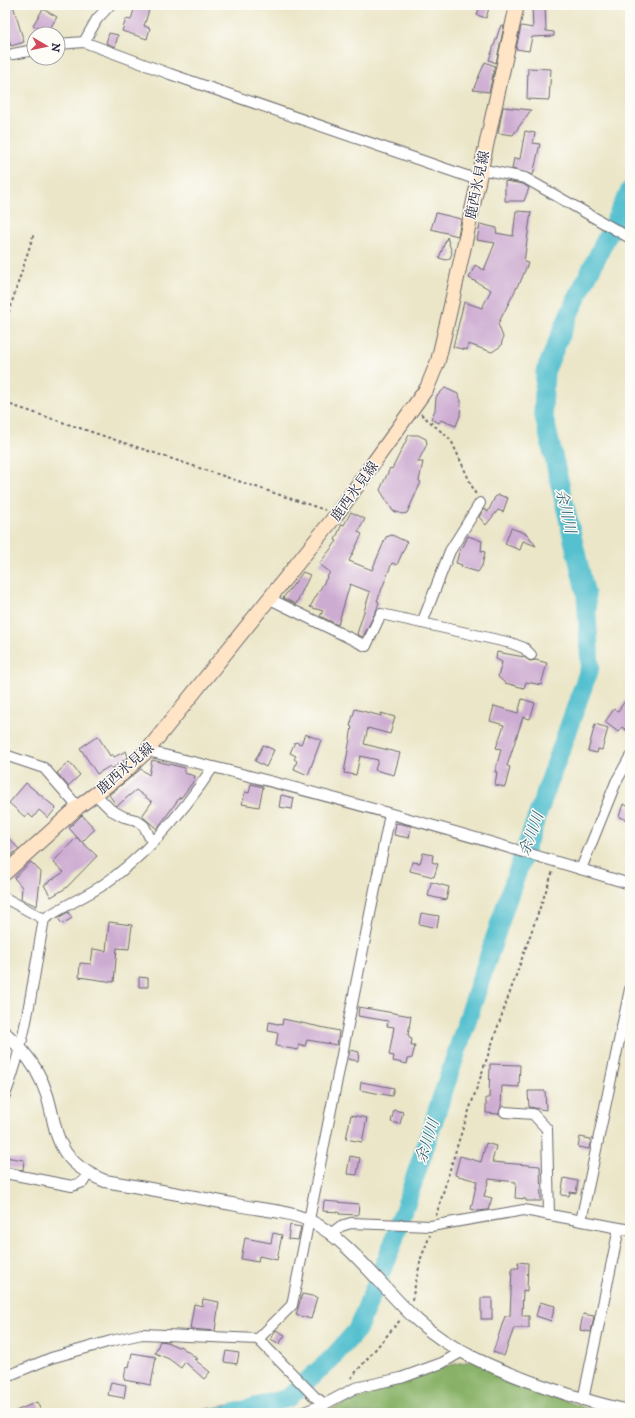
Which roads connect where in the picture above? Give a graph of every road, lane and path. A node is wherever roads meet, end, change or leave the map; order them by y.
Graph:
1 (110, 5) edge
2 (515, 5) edge
3 (84, 42) junction
4 (66, 43) edge
5 (26, 51) edge
6 (12, 54) dead end
7 (479, 174) junction
8 (34, 233) dead end
9 (629, 237) edge
10 (5, 324) edge
11 (5, 403) edge
12 (414, 408) junction
13 (480, 503) joint
14 (337, 514) junction
15 (270, 599) junction
16 (422, 623) junction
17 (531, 655) dead end
18 (147, 751) junction
19 (5, 756) edge
20 (630, 757) edge
21 (213, 766) junction
22 (95, 794) junction
23 (78, 806) junction
24 (390, 814) junction
25 (152, 842) junction
26 (553, 859) junction
27 (580, 869) junction
28 (5, 873) edge
29 (630, 884) edge
30 (5, 898) edge
31 (44, 919) junction
32 (630, 989) edge
33 (5, 1033) edge
34 (20, 1047) junction
35 (5, 1095) edge
36 (506, 1112) dead end
37 (5, 1173) edge
38 (88, 1174) junction
39 (548, 1215) junction
40 (310, 1221) junction
41 (581, 1221) junction
42 (432, 1225) junction
43 (619, 1228) junction
44 (630, 1230) edge
45 (330, 1234) junction
46 (405, 1309) junction
47 (258, 1339) junction
48 (461, 1352) junction
49 (5, 1377) edge
50 (349, 1380) dead end
51 (583, 1400) junction
52 (325, 1404) junction
53 (630, 1412) edge
54 (301, 1413) edge

1 - 3 street
2 - 7 main road, 鹿西氷見線
3 - 4 street
3 - 7 street
5 - 6 street
7 - 9 street
7 - 12 main road, 鹿西氷見線
8 - 10 path
11 - 14 path
12 - 13 path
12 - 14 main road, 鹿西氷見線
13 - 16 street
14 - 15 main road, 鹿西氷見線
15 - 16 street
15 - 18 main road, 鹿西氷見線
16 - 17 street
18 - 21 street
18 - 22 main road, 鹿西氷見線
19 - 23 street
20 - 27 street
21 - 24 street
21 - 25 street
22 - 23 main road, 鹿西氷見線
22 - 25 street
23 - 28 main road, 鹿西氷見線
24 - 26 street
24 - 40 street
25 - 31 street
26 - 27 street
26 - 42 path
27 - 29 street
30 - 31 street
31 - 34 street
32 - 41 street
33 - 34 street
34 - 35 street
34 - 38 street
36 - 39 street
37 - 38 street
38 - 40 street
39 - 41 street
39 - 42 street
40 - 45 street
40 - 47 street
41 - 43 street
42 - 45 street
42 - 46 path
43 - 44 street
43 - 51 street
45 - 46 street
46 - 48 street
46 - 50 path
47 - 49 street
47 - 52 street
48 - 51 street
48 - 52 street
51 - 53 street
52 - 54 street

